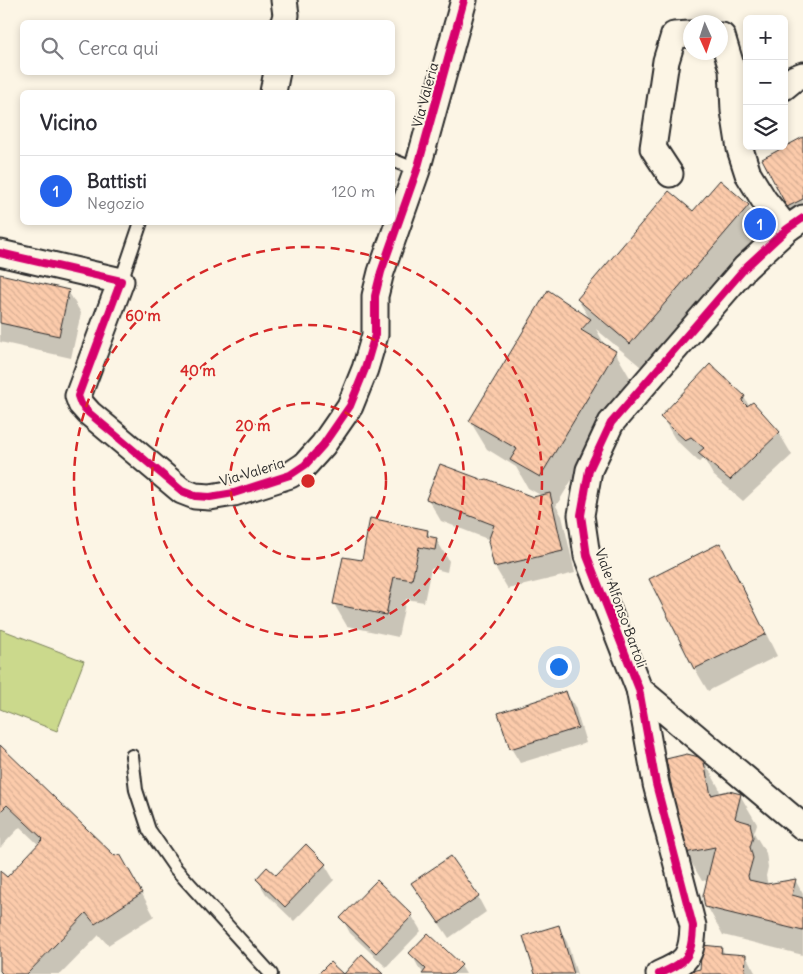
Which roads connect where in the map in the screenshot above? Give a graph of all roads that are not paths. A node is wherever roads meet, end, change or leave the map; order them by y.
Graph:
1 (284, 0) edge
2 (464, 0) edge
3 (284, 20) edge
4 (683, 34) edge
5 (728, 56) edge
6 (276, 75) edge
7 (803, 75) edge
8 (788, 84) edge
9 (273, 90) edge
10 (742, 125) edge
11 (395, 161) edge
12 (417, 170) junction
13 (670, 174) dead end
14 (795, 224) edge
15 (141, 225) edge
16 (0, 253) edge
17 (121, 281) junction
18 (639, 689) junction
19 (132, 756) dead end
20 (803, 827) edge
21 (271, 974) edge
22 (659, 974) edge

1 - 3 street
2 - 12 street, Via Valeria
4 - 13 street
5 - 10 street
6 - 9 street
7 - 8 street
10 - 14 street
11 - 12 lane
12 - 17 street, Via Valeria
14 - 18 street, Viale Alfonso Bartoli
15 - 17 lane
16 - 17 street
18 - 20 street, Viale Alfonso Bartoli
18 - 22 street, Viale Alfonso Bartoli
19 - 21 lane

